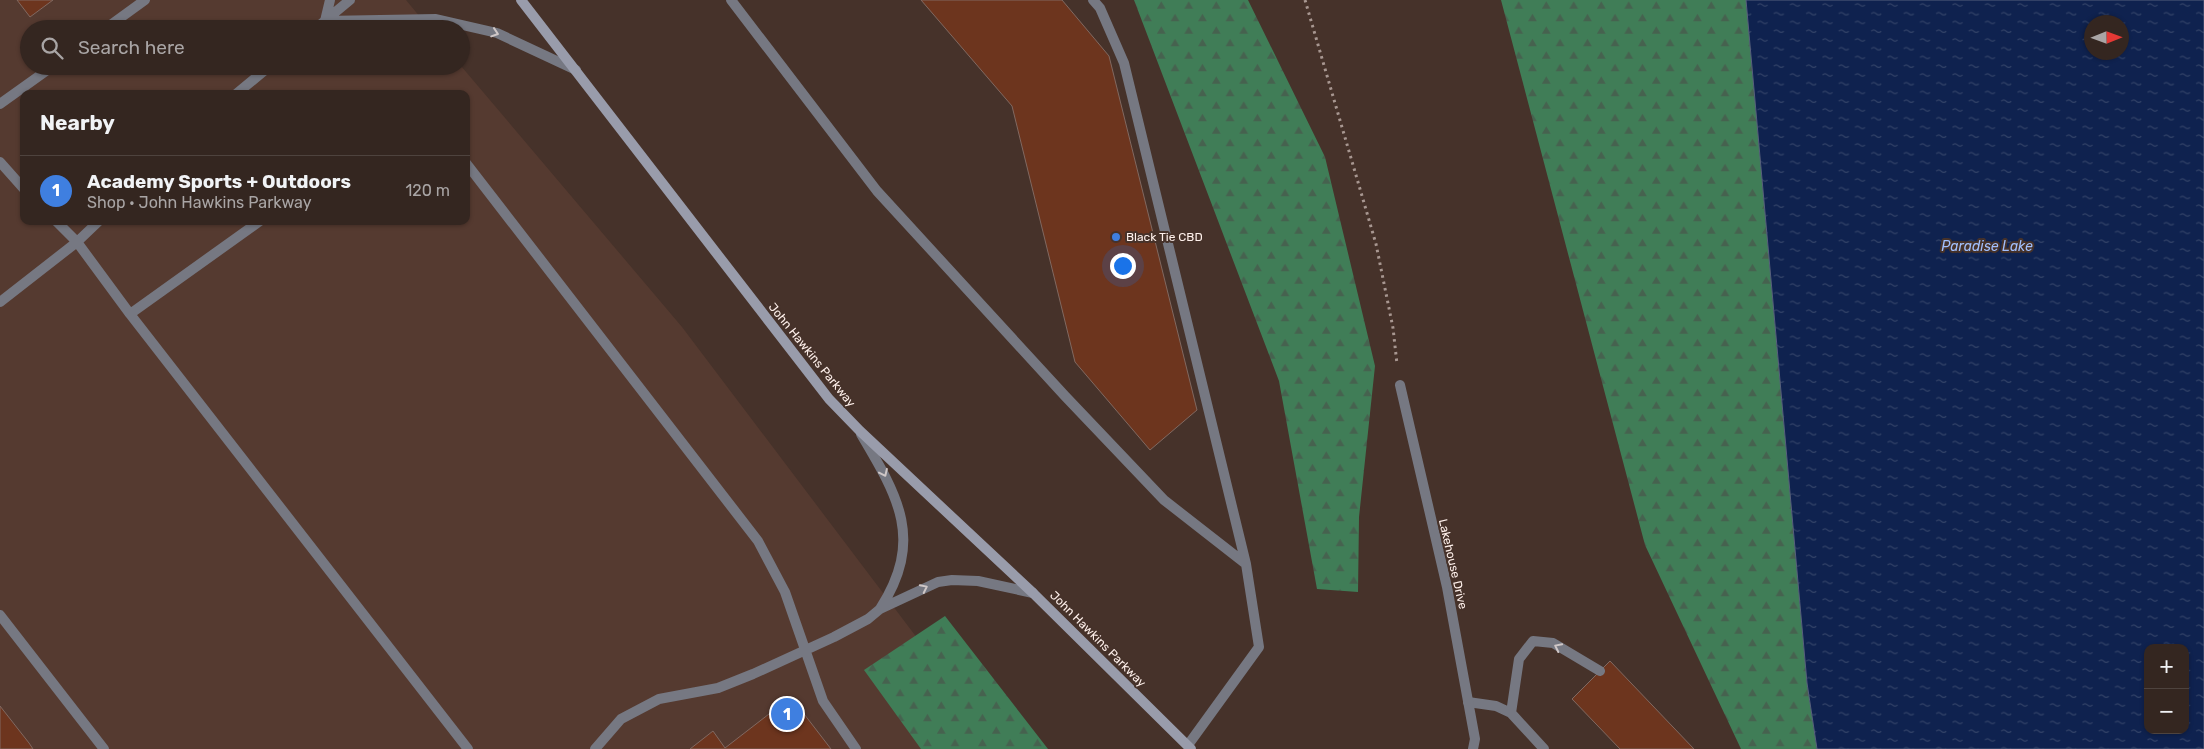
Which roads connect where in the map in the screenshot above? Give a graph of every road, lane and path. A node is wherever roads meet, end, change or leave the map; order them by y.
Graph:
1 (145, 0) edge
2 (330, 0) edge
3 (350, 0) edge
4 (522, 0) edge
5 (731, 0) edge
6 (1093, 0) edge
7 (1305, 0) edge
8 (117, 20) edge
9 (326, 20) junction
10 (436, 20) edge
11 (470, 27) edge
12 (576, 70) junction
13 (40, 75) edge
14 (259, 75) edge
15 (241, 90) edge
16 (0, 104) edge
17 (0, 162) edge
18 (470, 167) edge
19 (20, 184) edge
20 (60, 225) edge
21 (95, 225) edge
22 (254, 225) edge
23 (78, 242) junction
24 (0, 302) edge
25 (130, 314) junction
26 (1400, 385) joint
27 (860, 431) junction
28 (1246, 564) junction
29 (1033, 593) junction
30 (880, 609) junction
31 (0, 615) edge
32 (806, 650) junction
33 (1600, 671) dead end
34 (1468, 702) junction
35 (1511, 713) junction
36 (1189, 747) edge
37 (104, 749) edge
38 (468, 749) edge
39 (595, 749) edge
40 (856, 749) edge
41 (1473, 749) edge
42 (1544, 749) edge

1 - 8 street
2 - 9 street
3 - 9 street
4 - 12 main road, John Hawkins Parkway
5 - 28 street
6 - 28 street
7 - 26 path
9 -> 10 street
11 -> 12 street
12 - 27 main road, John Hawkins Parkway
13 - 16 street
14 - 15 street
17 - 19 street
18 - 32 street
20 - 23 street
21 - 23 street
22 - 25 street
23 - 24 street
23 - 25 street
25 - 38 street
26 - 34 street, Lakehouse Drive
27 - 29 main road, John Hawkins Parkway
27 -> 30 street
28 - 36 street
30 -> 29 street
29 - 36 main road, John Hawkins Parkway
30 - 32 street
31 - 37 street
32 - 39 street
32 - 40 street
33 -> 35 street
34 - 35 street
34 - 41 street, Lakehouse Drive
35 - 42 street

